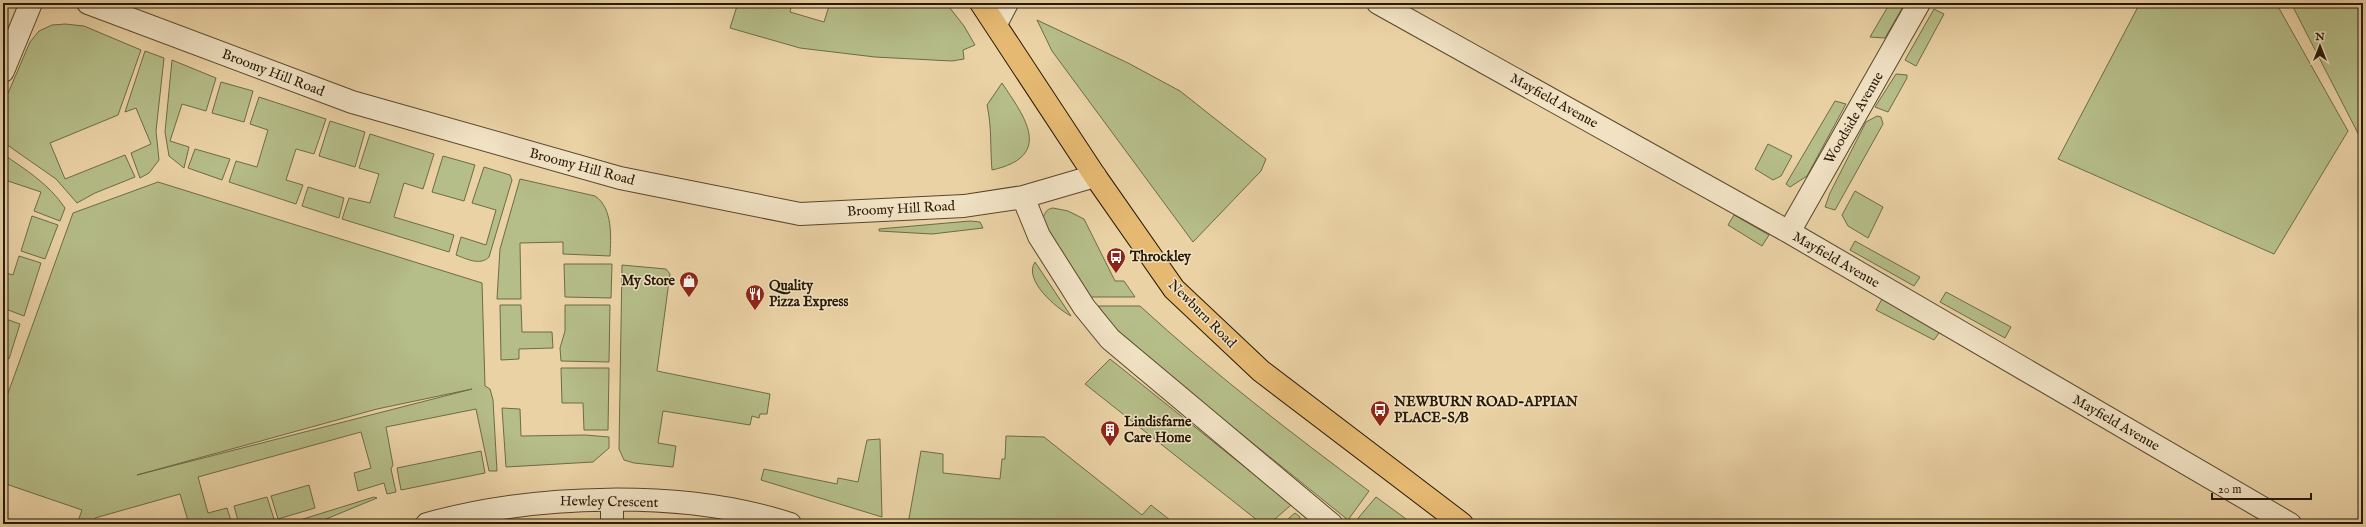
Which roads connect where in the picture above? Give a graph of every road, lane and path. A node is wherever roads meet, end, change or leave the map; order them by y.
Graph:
1 (31, 3) edge
2 (88, 3) edge
3 (981, 3) edge
4 (1007, 3) edge
5 (1378, 3) edge
6 (1919, 3) edge
7 (996, 24) junction
8 (3, 71) edge
9 (1095, 176) junction
10 (1023, 197) junction
11 (1789, 232) junction
12 (612, 500) junction
13 (427, 524) edge
14 (612, 524) edge
15 (790, 524) edge
16 (1330, 524) edge
17 (1462, 524) edge
18 (2290, 524) edge

1 - 8 street
2 - 10 street, Broomy Hill Road
3 - 7 main road, Newburn Road
4 - 7 street
5 - 11 street, Mayfield Avenue
6 - 11 street, Woodside Avenue
7 - 9 main road, Newburn Road
9 - 10 street, Broomy Hill Road
9 - 17 main road, Newburn Road
10 - 16 street
11 - 18 street, Mayfield Avenue
12 - 13 street, Hewley Crescent
12 - 14 street
12 - 15 street, Hewley Crescent

